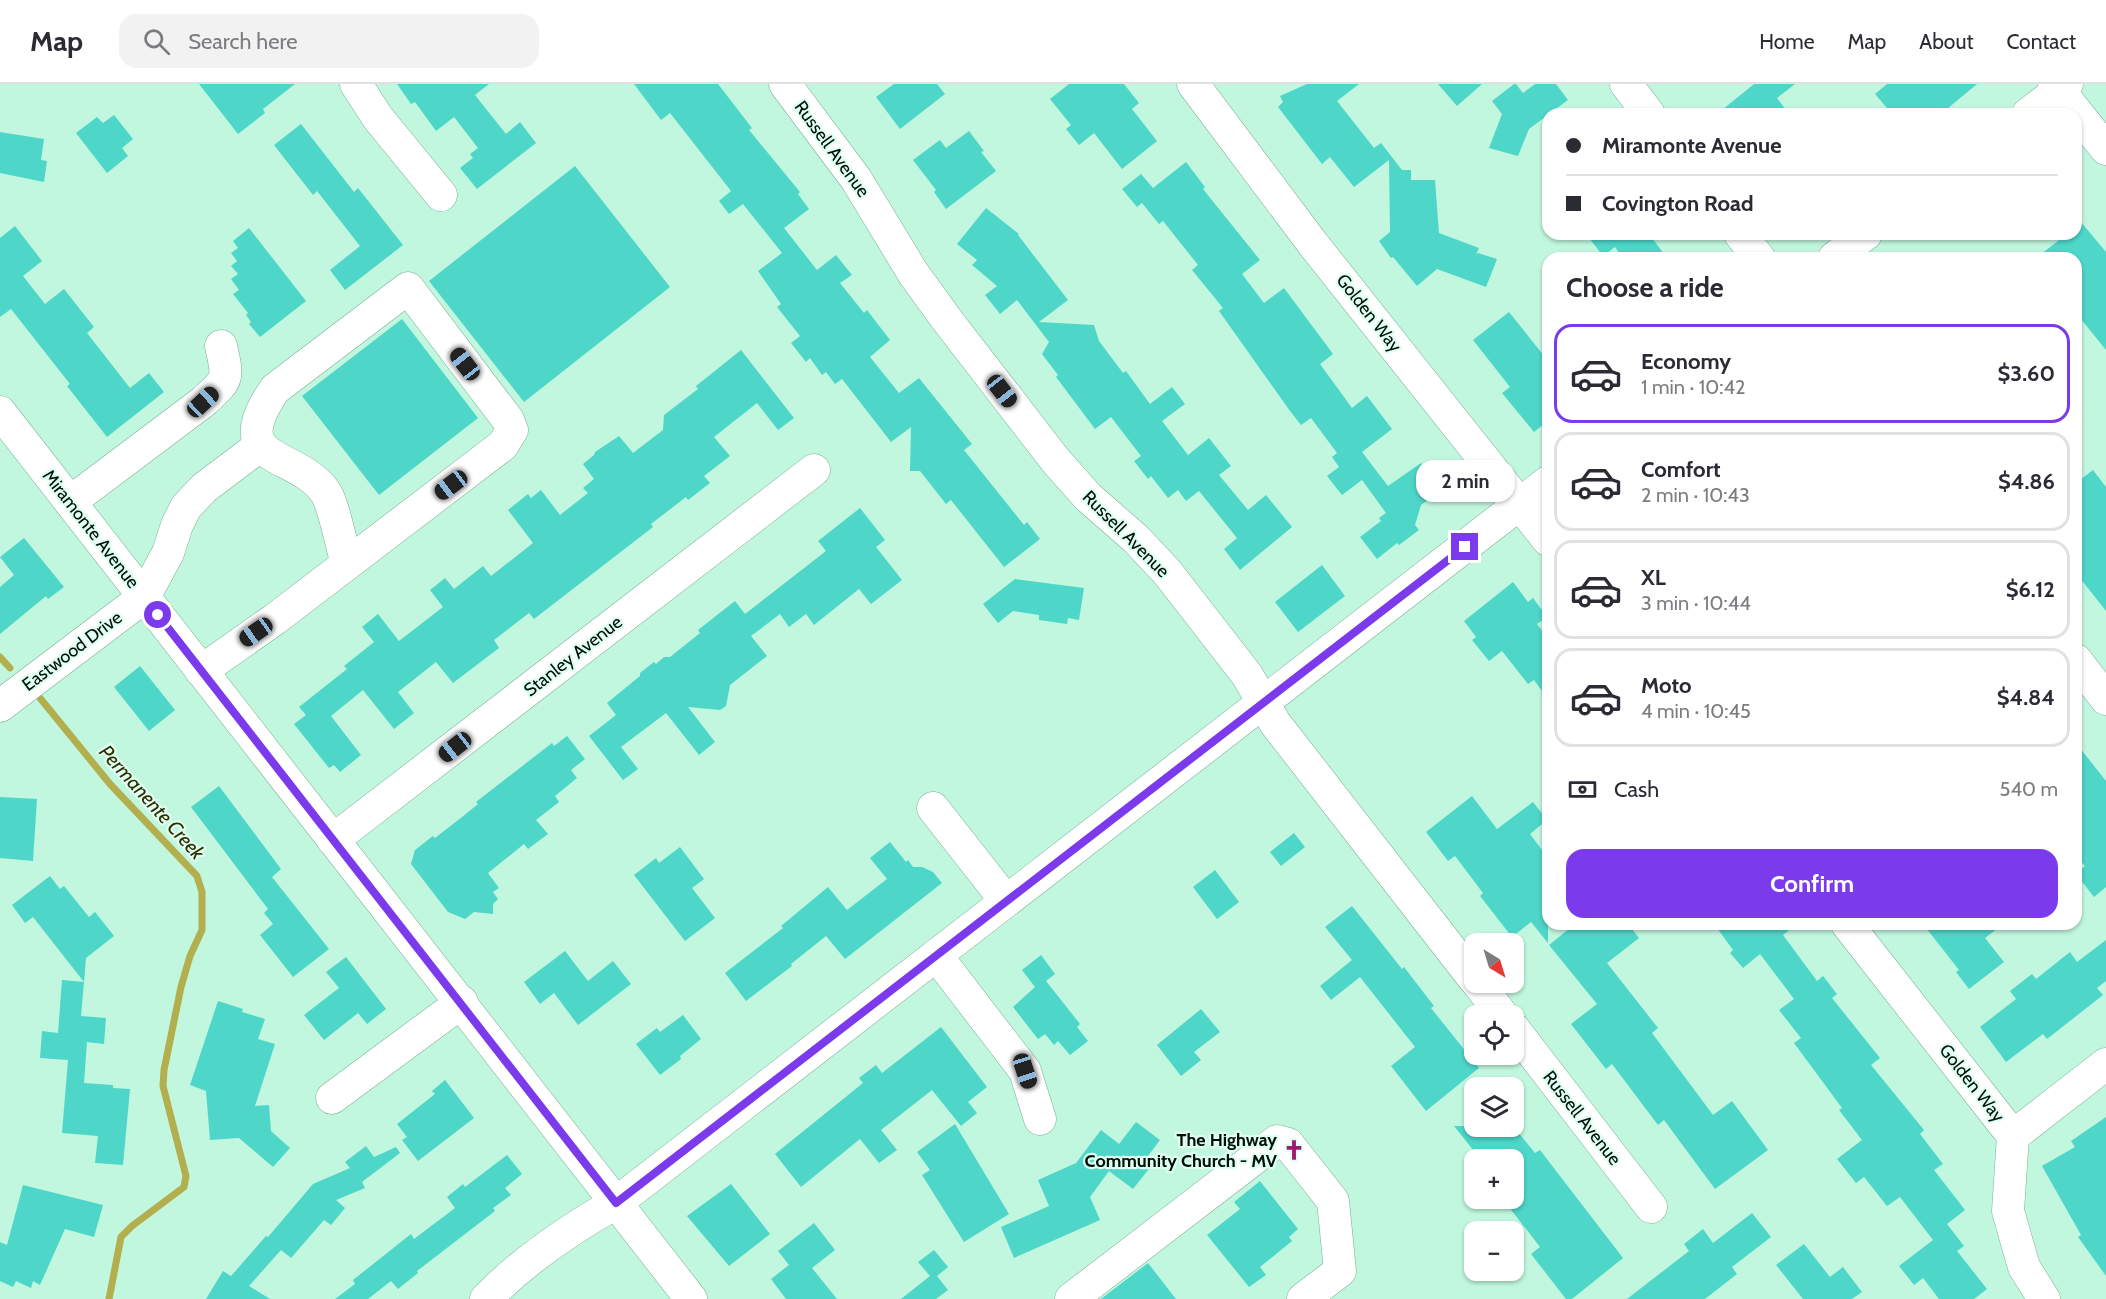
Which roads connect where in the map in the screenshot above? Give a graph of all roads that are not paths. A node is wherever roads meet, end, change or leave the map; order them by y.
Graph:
1 (356, 84) edge
2 (785, 84) edge
3 (1193, 84) edge
4 (1626, 84) edge
5 (2060, 86) edge
6 (1644, 108) edge
7 (2035, 108) edge
8 (2076, 108) edge
9 (2082, 116) edge
10 (2106, 149) edge
11 (441, 195) dead end
12 (1745, 240) edge
13 (1754, 252) edge
14 (221, 346) dead end
15 (0, 412) edge
16 (261, 445) junction
17 (814, 471) dead end
18 (1542, 488) edge
19 (70, 502) junction
20 (1520, 504) junction
21 (1542, 532) edge
22 (347, 564) junction
23 (144, 597) junction
24 (2082, 668) edge
25 (201, 671) junction
26 (2106, 699) edge
27 (1263, 703) junction
28 (0, 706) edge
29 (933, 808) dead end
30 (333, 840) junction
31 (1006, 900) junction
32 (1852, 930) edge
33 (936, 955) junction
34 (1464, 966) edge
35 (1485, 993) edge
36 (462, 1002) junction
37 (1495, 1005) edge
38 (1524, 1042) edge
39 (2106, 1064) edge
40 (332, 1098) dead end
41 (1041, 1119) dead end
42 (2013, 1136) junction
43 (616, 1203) junction
44 (1651, 1207) dead end
45 (486, 1299) edge
46 (692, 1299) edge
47 (1071, 1299) edge
48 (1303, 1299) edge
49 (2044, 1299) edge

1 - 11 street
2 - 27 street, Russell Avenue
3 - 20 street, Golden Way
4 - 6 street
5 - 7 street
5 - 8 street
9 - 10 street
12 - 13 street
14 - 19 street
15 - 19 street, Miramonte Avenue
16 - 22 street
16 - 22 street
16 - 23 street
17 - 30 street, Stanley Avenue
18 - 20 street
19 - 23 street, Miramonte Avenue
20 - 21 street, Golden Way
20 - 27 street
22 - 25 street
23 - 25 street, Miramonte Avenue
23 - 28 street, Eastwood Drive
24 - 26 street
25 - 30 street, Miramonte Avenue
27 - 31 street
27 - 34 street, Russell Avenue
29 - 31 street
30 - 36 street, Miramonte Avenue
31 - 33 street
32 - 42 street, Golden Way
33 - 41 street
33 - 43 street
35 - 37 street, Russell Avenue
36 - 40 street
36 - 43 street, Miramonte Avenue
38 - 44 street, Russell Avenue
39 - 42 street
42 - 49 street, Golden Way
43 - 45 street
43 - 46 street, Miramonte Avenue
47 - 48 street

